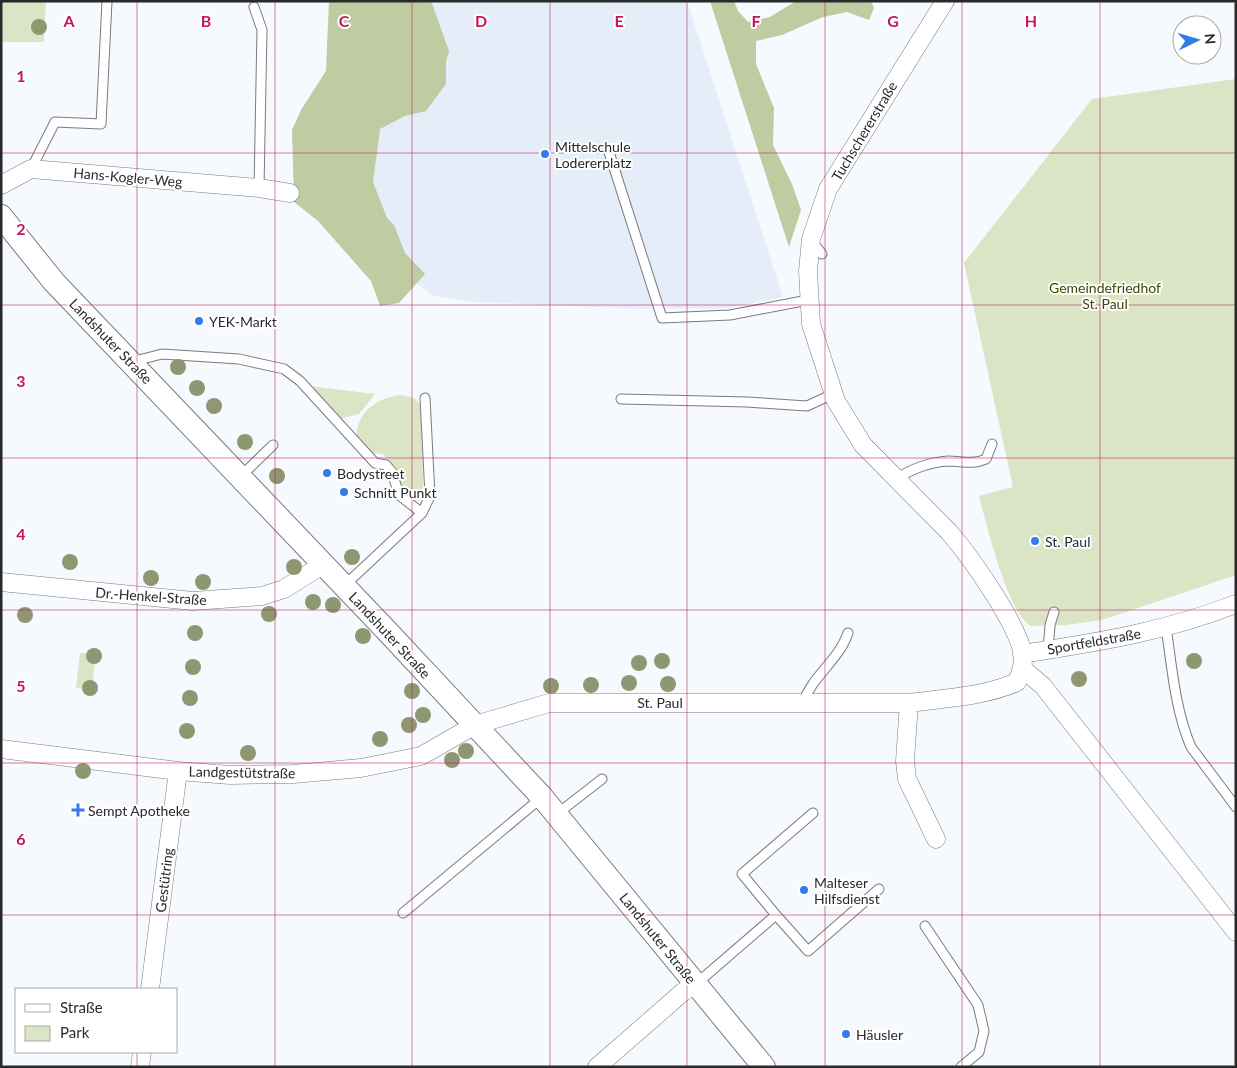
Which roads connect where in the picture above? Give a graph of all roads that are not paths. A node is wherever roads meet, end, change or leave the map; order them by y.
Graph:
1 (107, 1) edge
2 (945, 1) edge
3 (254, 7) dead end
4 (608, 149) dead end
5 (31, 169) junction
6 (1, 186) edge
7 (258, 188) junction
8 (290, 193) dead end
9 (1, 216) edge
10 (811, 239) junction
11 (822, 254) dead end
12 (808, 300) junction
13 (130, 362) junction
14 (833, 394) junction
15 (425, 398) dead end
16 (622, 399) dead end
17 (992, 444) dead end
18 (273, 445) dead end
19 (240, 477) junction
20 (897, 479) junction
21 (422, 513) junction
22 (324, 564) junction
23 (1, 582) edge
24 (344, 586) junction
25 (1236, 604) edge
26 (1054, 612) dead end
27 (1166, 627) junction
28 (848, 633) dead end
29 (1048, 650) junction
30 (1023, 662) junction
31 (803, 703) junction
32 (909, 703) junction
33 (475, 725) junction
34 (1, 748) edge
35 (178, 771) junction
36 (602, 778) dead end
37 (542, 798) junction
38 (1236, 807) edge
39 (812, 812) dead end
40 (557, 815) junction
41 (936, 839) dead end
42 (879, 889) dead end
43 (403, 913) dead end
44 (776, 915) junction
45 (925, 926) dead end
46 (1236, 932) edge
47 (696, 984) junction
48 (150, 988) edge
49 (142, 1053) edge
50 (140, 1067) edge
51 (597, 1067) edge
52 (764, 1067) edge
53 (961, 1067) edge

1 - 5 lane
2 - 10 street, Tuchschererstraße
3 - 7 lane
4 - 12 lane
5 - 6 street
5 - 7 street, Hans-Kogler-Weg
7 - 8 street, Hans-Kogler-Weg
9 - 13 street, Landshuter Straße
10 - 11 lane
10 - 12 street, Tuchschererstraße
12 - 14 street
13 - 19 street, Landshuter Straße
13 - 21 lane
14 - 16 lane
14 - 20 street
15 - 21 lane
17 - 20 lane
18 - 19 lane
19 - 22 street, Landshuter Straße
20 - 30 street
21 - 24 lane
22 - 23 street, Dr.-Henkel-Straße
22 - 24 street, Landshuter Straße
24 - 33 street, Landshuter Straße
25 - 27 street, Sportfeldstraße
26 - 29 lane
27 - 29 street, Sportfeldstraße
27 - 38 lane
28 - 31 lane
29 - 30 street, Sportfeldstraße
30 - 32 street, St. Paul
30 - 46 street
31 - 32 street, St. Paul
31 - 33 street, St. Paul
32 - 41 street
33 - 35 street, Landgestütstraße
33 - 37 street, Landshuter Straße
34 - 35 street, Landgestütstraße
35 - 48 street, Gestütring
36 - 40 lane
37 - 40 street, Landshuter Straße
37 - 43 lane
39 - 44 lane
40 - 47 street, Landshuter Straße
42 - 44 lane
44 - 47 lane
45 - 53 lane
47 - 51 street
47 - 52 street, Landshuter Straße
49 - 50 street

